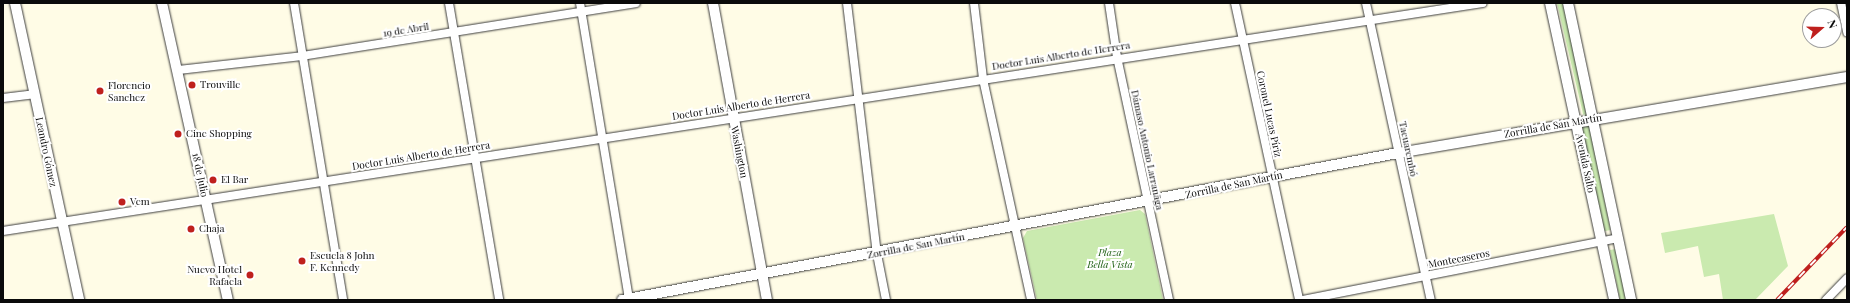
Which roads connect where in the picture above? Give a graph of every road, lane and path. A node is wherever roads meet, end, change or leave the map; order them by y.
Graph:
1 (15, 3) edge
2 (162, 3) edge
3 (294, 3) edge
4 (449, 3) edge
5 (580, 3) edge
6 (636, 3) edge
7 (713, 3) edge
8 (847, 3) edge
9 (974, 3) edge
10 (1109, 3) edge
11 (1235, 3) edge
12 (1366, 3) edge
13 (1482, 3) edge
14 (1550, 3) edge
15 (1568, 3) edge
16 (1841, 3) edge
17 (582, 12) junction
18 (1370, 21) junction
19 (1847, 32) edge
20 (454, 33) junction
21 (1242, 39) junction
22 (302, 56) junction
23 (1117, 57) junction
24 (178, 70) junction
25 (1847, 77) edge
26 (983, 79) junction
27 (34, 94) junction
28 (3, 98) edge
29 (858, 99) junction
30 (732, 118) junction
31 (1593, 119) junction
32 (1576, 122) junction
33 (602, 138) junction
34 (1398, 153) junction
35 (475, 158) junction
36 (1272, 177) junction
37 (324, 182) junction
38 (205, 202) junction
39 (1148, 203) junction
40 (61, 220) junction
41 (1015, 228) junction
42 (3, 230) edge
43 (1618, 238) junction
44 (1602, 242) junction
45 (877, 254) junction
46 (762, 274) junction
47 (1426, 275) junction
48 (1847, 278) edge
49 (79, 300) edge
50 (228, 300) edge
51 (343, 300) edge
52 (499, 300) edge
53 (627, 300) edge
54 (767, 300) edge
55 (886, 300) edge
56 (1031, 300) edge
57 (1169, 300) edge
58 (1299, 300) edge
59 (1303, 300) edge
60 (1431, 300) edge
61 (1614, 300) edge
62 (1631, 300) edge
63 (1826, 300) edge

1 - 27 street, Leandro Gómez
2 - 24 street, 18 de Julio
3 - 22 street
4 - 20 street
5 - 17 street
6 - 17 street, 19 de Abril
7 - 30 street, Washington
8 - 29 street
9 - 26 street
10 - 23 street, Dámaso Antonio Larranãga
11 - 21 street, Coronel Lucas Píriz
12 - 18 street, Tacuarembó
13 - 18 street, Doctor Luis Alberto de Herrera
14 - 32 street, Avenida Salto
15 - 31 street, Avenida Salto
16 - 19 street
17 - 20 street, 19 de Abril
17 - 33 street
18 - 21 street, Doctor Luis Alberto de Herrera
18 - 34 street, Tacuarembó
20 - 22 street, 19 de Abril
20 - 35 street
21 - 23 street, Doctor Luis Alberto de Herrera
21 - 36 street, Coronel Lucas Píriz
22 - 24 street, 19 de Abril
22 - 37 street
23 - 26 street, Doctor Luis Alberto de Herrera
23 - 39 street, Dámaso Antonio Larranãga
24 - 38 street, 18 de Julio
25 - 31 street, Zorrilla de San Martín
26 - 29 street, Doctor Luis Alberto de Herrera
26 - 41 street
27 - 28 street
27 - 40 street, Leandro Gómez
29 - 30 street, Doctor Luis Alberto de Herrera
29 - 45 street
30 - 33 street, Doctor Luis Alberto de Herrera
30 - 46 street, Washington
31 - 32 street, Zorrilla de San Martín
31 - 43 street, Avenida Salto
32 - 34 street, Zorrilla de San Martín
32 - 44 street, Avenida Salto
33 - 35 street, Doctor Luis Alberto de Herrera
33 - 53 street
34 - 36 street, Zorrilla de San Martín
34 - 47 street, Tacuarembó
35 - 37 street, Doctor Luis Alberto de Herrera
35 - 52 street
36 - 39 street, Zorrilla de San Martín
36 - 58 street, Coronel Lucas Píriz
37 - 38 street, Doctor Luis Alberto de Herrera
37 - 51 street
38 - 40 street, Doctor Luis Alberto de Herrera
38 - 50 street, 18 de Julio
39 - 41 street, Zorrilla de San Martín
39 - 57 street, Dámaso Antonio Larranãga
40 - 42 street, Doctor Luis Alberto de Herrera
40 - 49 street, Leandro Gómez
41 - 45 street, Zorrilla de San Martín
41 - 56 street
43 - 44 street, Montecaseros
43 - 62 street, Avenida Salto
44 - 47 street, Montecaseros
44 - 61 street, Avenida Salto
45 - 46 street, Zorrilla de San Martín
45 - 55 street
46 - 53 street, Zorrilla de San Martín
46 - 54 street, Washington
47 - 59 street, Montecaseros
47 - 60 street, Tacuarembó
48 - 63 street

